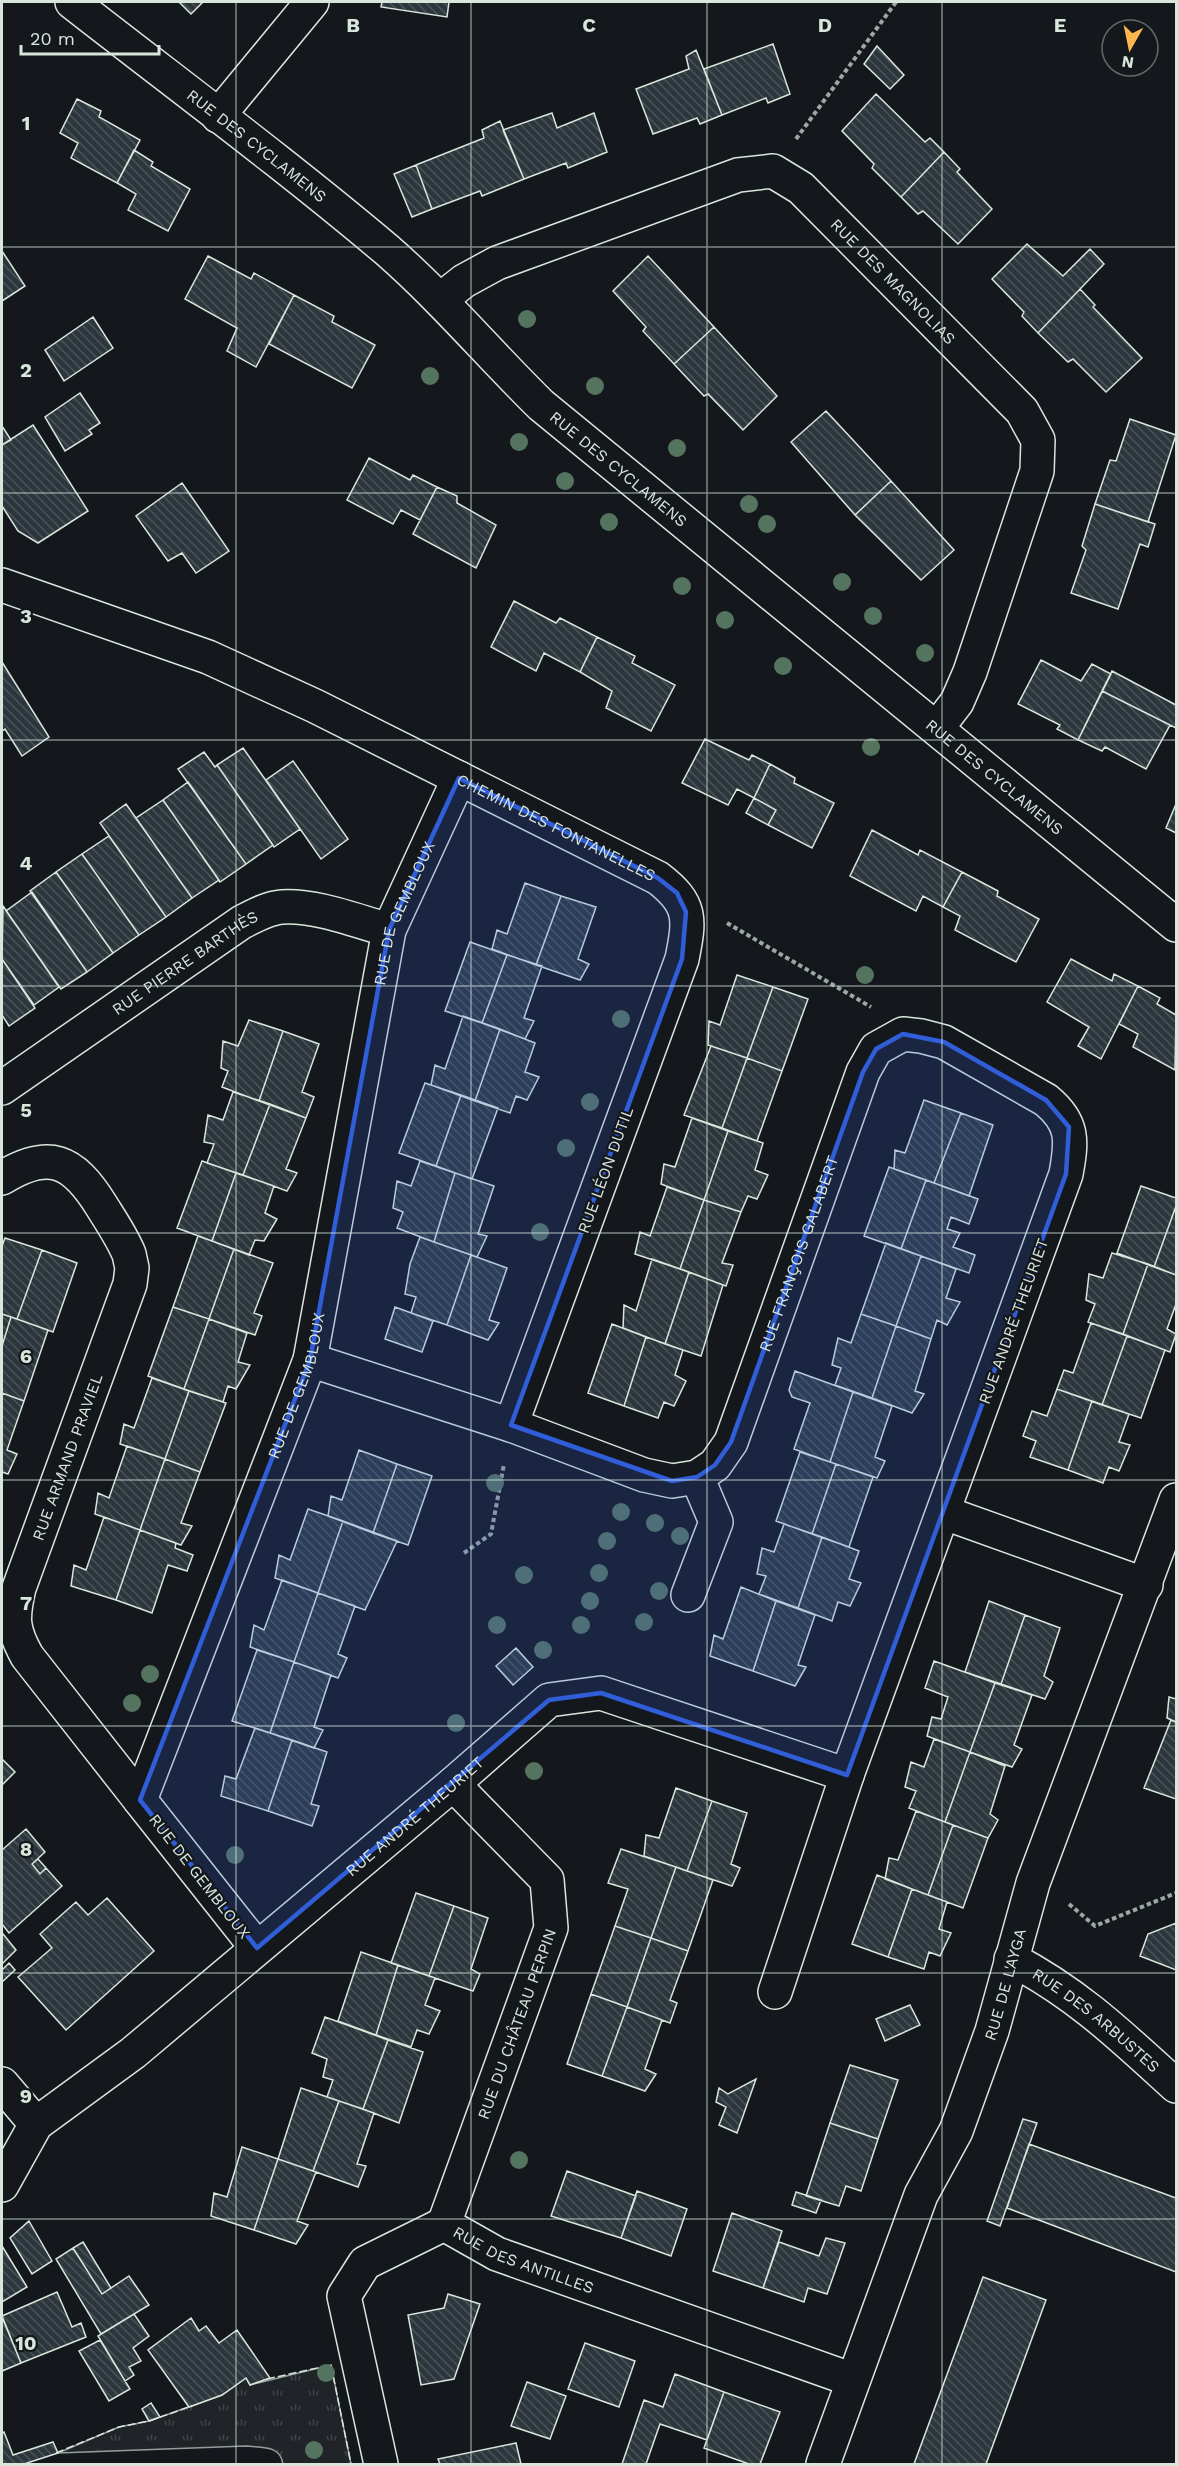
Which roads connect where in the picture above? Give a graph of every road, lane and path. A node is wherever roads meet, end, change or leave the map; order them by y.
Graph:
1 (72, 2) edge
2 (312, 2) edge
3 (896, 2) edge
4 (218, 116) junction
5 (793, 143) dead end
6 (440, 300) junction
7 (2, 585) edge
8 (937, 728) junction
9 (459, 778) junction
10 (686, 912) junction
11 (1176, 924) edge
12 (389, 930) junction
13 (903, 1034) junction
14 (2, 1088) edge
15 (2, 1178) edge
16 (310, 1360) junction
17 (512, 1425) junction
18 (698, 1477) junction
19 (1176, 1500) edge
20 (945, 1513) junction
21 (464, 1553) dead end
22 (1146, 1585) junction
23 (688, 1595) dead end
24 (847, 1775) junction
25 (453, 1784) junction
26 (140, 1800) junction
27 (1176, 1893) edge
28 (1061, 1898) dead end
29 (257, 1948) junction
30 (1011, 1959) junction
31 (775, 1992) dead end
32 (2, 2084) edge
33 (1176, 2086) edge
34 (36, 2124) junction
35 (2, 2185) edge
36 (444, 2224) junction
37 (853, 2380) junction
38 (381, 2464) edge
39 (823, 2464) edge

1 - 4 street, RUE DES CYCLAMENS
2 - 4 street
3 - 5 path
4 - 6 street, RUE DES CYCLAMENS
6 - 8 street, RUE DES CYCLAMENS
6 - 8 street, RUE DES MAGNOLIAS
7 - 9 street, CHEMIN DES FONTANELLES
8 - 11 street, RUE DES CYCLAMENS
9 - 10 street, CHEMIN DES FONTANELLES
9 - 12 street, RUE DE GEMBLOUX
10 - 13 path
10 - 17 street, RUE LÉON DUTIL
12 - 14 street, RUE PIERRE BARTHÈS
12 - 16 street, RUE DE GEMBLOUX
13 - 18 street, RUE FRANÇOIS GALABERT
13 - 20 street, RUE ANDRÉ THEURIET
15 - 26 street, RUE ARMAND PRAVIEL
16 - 17 street
16 - 26 street, RUE DE GEMBLOUX
17 - 18 street
17 - 21 path
18 - 23 street
19 - 22 street, RUE DE L'AYGA
20 - 22 street
20 - 24 street, RUE ANDRÉ THEURIET
22 - 30 street, RUE DE L'AYGA
24 - 25 street, RUE ANDRÉ THEURIET
24 - 31 street, RUE ANDRÉ THEURIET
25 - 29 street, RUE ANDRÉ THEURIET
25 - 36 street, RUE DU CHÂTEAU PERPIN
26 - 29 street, RUE DE GEMBLOUX
27 - 28 path
29 - 34 street, RUE ANDRÉ THEURIET
30 - 33 street, RUE DES ARBUSTES
30 - 37 street, RUE DE L'AYGA
32 - 34 street
34 - 35 street
36 - 37 street, RUE DES ANTILLES
36 - 38 street, RUE DES ANTILLES
37 - 39 street, RUE DE L'AYGA

